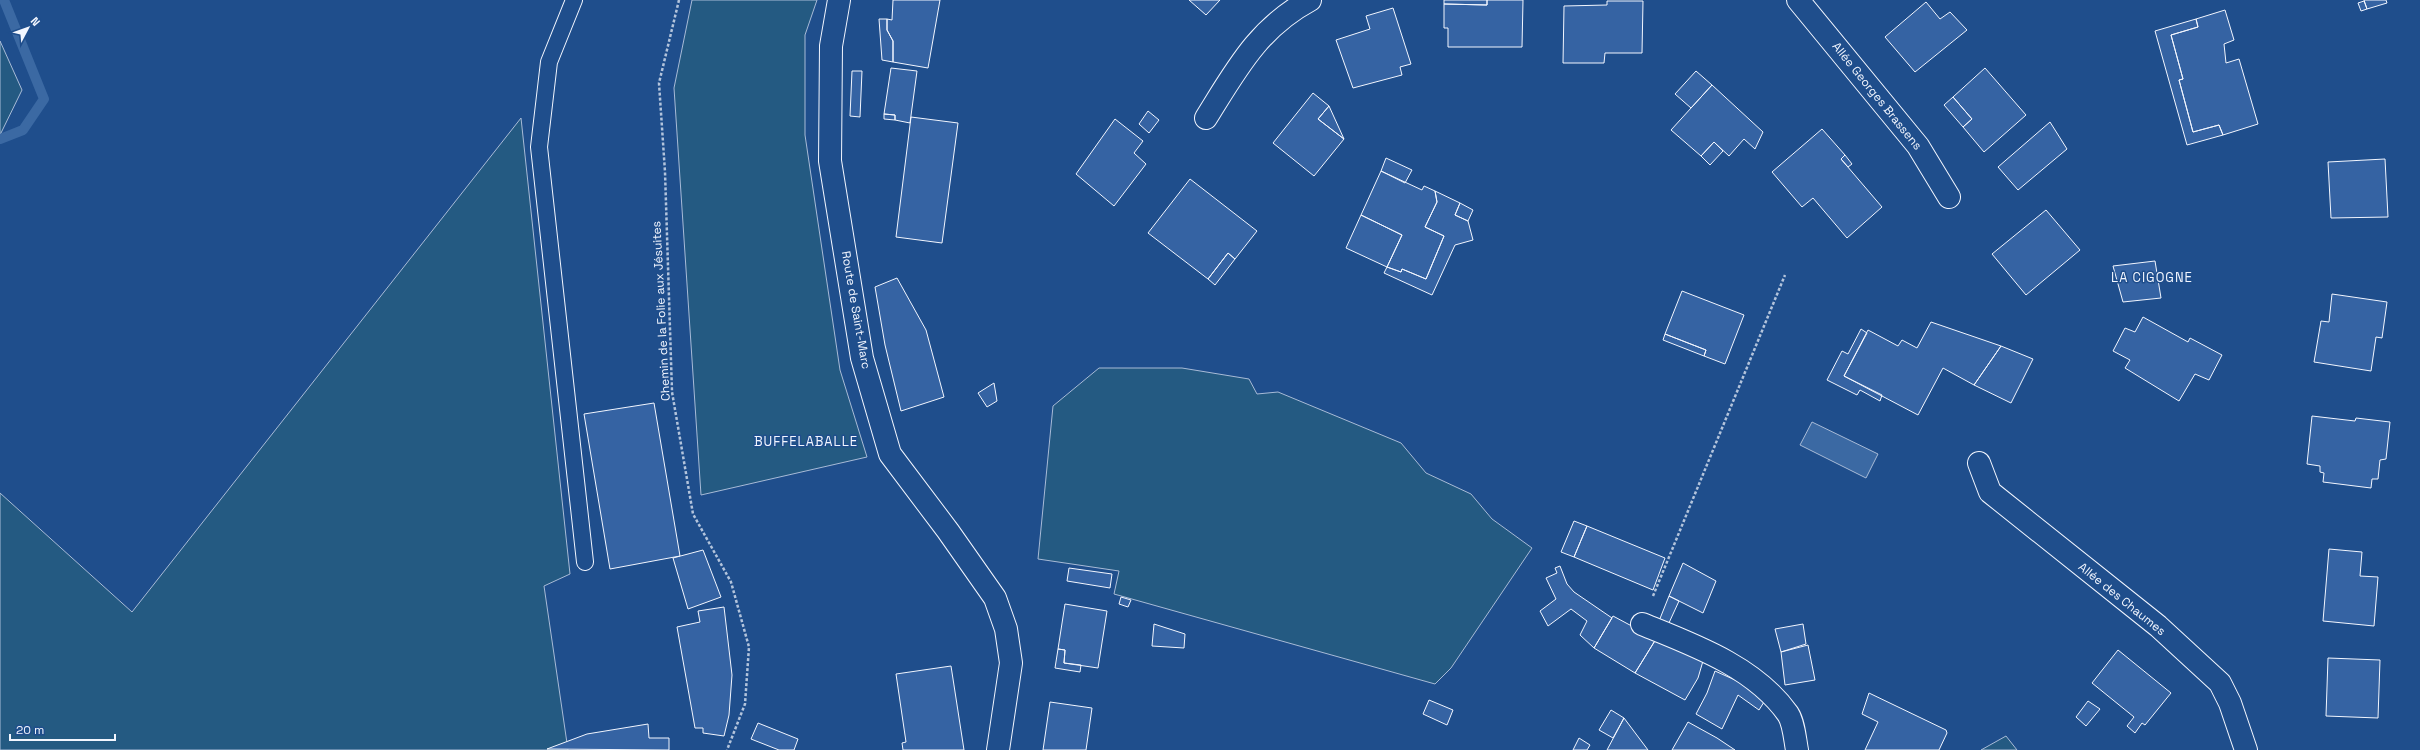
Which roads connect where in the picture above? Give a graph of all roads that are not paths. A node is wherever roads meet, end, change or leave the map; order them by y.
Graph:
1 (574, 0) edge
2 (839, 0) edge
3 (1310, 0) edge
4 (1798, 0) edge
5 (1206, 118) dead end
6 (1949, 197) dead end
7 (1979, 463) dead end
8 (585, 562) dead end
9 (1642, 624) road end
10 (998, 750) edge
11 (1797, 750) edge
12 (2246, 750) edge

1 - 8 lane
2 - 10 street, Route de Saint-Marc
3 - 5 street
4 - 6 street, Allée Georges Brassens
7 - 12 street, Allée des Chaumes
9 - 11 street

